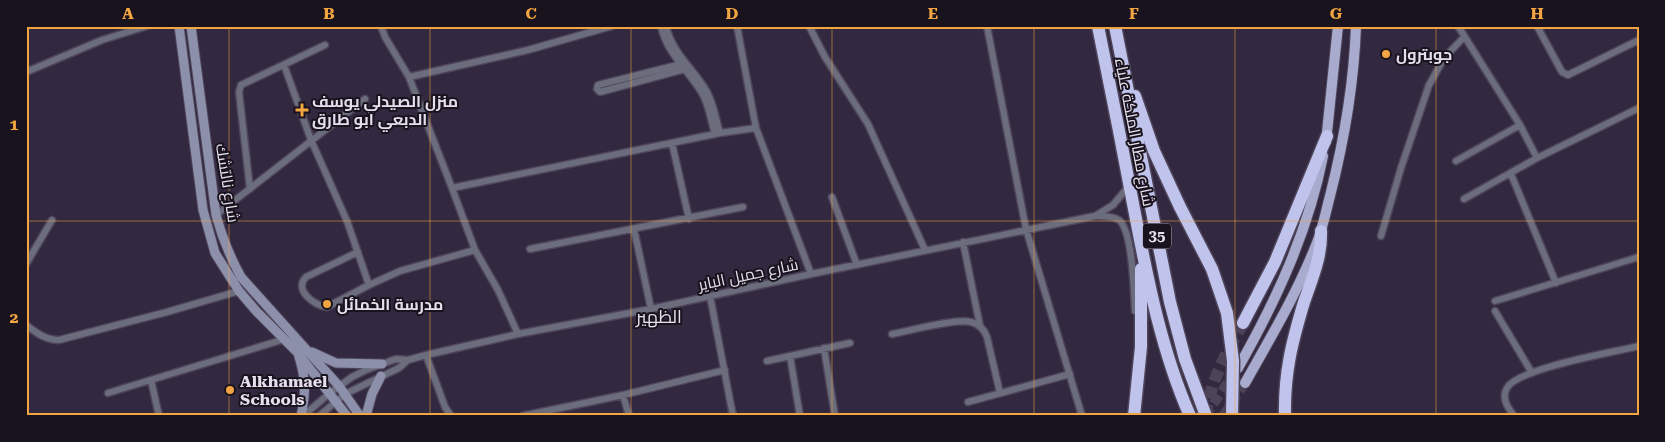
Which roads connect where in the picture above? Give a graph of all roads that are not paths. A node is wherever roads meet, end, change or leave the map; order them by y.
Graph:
1 (147, 26) edge
2 (179, 26) edge
3 (191, 26) edge
4 (381, 26) edge
5 (612, 26) edge
6 (661, 26) edge
7 (666, 26) edge
8 (737, 26) edge
9 (809, 26) edge
10 (987, 26) edge
11 (1098, 26) edge
12 (1115, 26) edge
13 (1338, 26) edge
14 (1356, 26) edge
15 (1458, 26) edge
16 (1537, 26) edge
17 (1464, 37) junction
18 (1639, 40) edge
19 (325, 45) dead end
20 (1120, 54) junction
21 (284, 65) junction
22 (685, 66) junction
23 (26, 72) edge
24 (409, 76) junction
25 (610, 82) junction
26 (613, 89) junction
27 (365, 99) dead end
28 (1639, 108) edge
29 (1520, 125) junction
30 (756, 128) junction
31 (718, 134) junction
32 (1327, 136) junction
33 (311, 140) junction
34 (672, 143) junction
35 (1537, 158) junction
36 (1456, 161) dead end
37 (1511, 174) junction
38 (1129, 185) junction
39 (452, 188) junction
40 (250, 189) junction
41 (832, 197) dead end
42 (1464, 200) dead end
43 (743, 207) dead end
44 (216, 215) junction
45 (1096, 216) junction
46 (688, 219) junction
47 (52, 220) dead end
48 (634, 229) junction
49 (1026, 229) junction
50 (1321, 231) junction
51 (1381, 236) dead end
52 (963, 242) junction
53 (1141, 246) junction
54 (530, 249) dead end
55 (475, 250) junction
56 (925, 250) junction
57 (358, 252) junction
58 (1639, 257) edge
59 (26, 264) edge
60 (857, 265) junction
61 (811, 274) junction
62 (1556, 283) junction
63 (369, 285) junction
64 (239, 291) junction
65 (710, 296) junction
66 (1495, 301) dead end
67 (652, 309) junction
68 (1495, 311) dead end
69 (1243, 323) tunnel mouth
70 (26, 325) edge
71 (980, 326) junction
72 (518, 334) junction
73 (892, 334) dead end
74 (285, 339) junction
75 (850, 343) dead end
76 (1639, 346) edge
77 (824, 348) junction
78 (308, 350) junction
79 (297, 352) junction
80 (426, 355) junction
81 (790, 356) junction
82 (408, 360) junction
83 (767, 361) dead end
84 (382, 364) junction
85 (1238, 368) tunnel mouth
86 (725, 370) junction
87 (1532, 373) junction
88 (1070, 374) junction
89 (1140, 374) junction
90 (381, 376) junction
91 (151, 380) junction
92 (1245, 383) tunnel mouth
93 (339, 386) junction
94 (108, 393) dead end
95 (330, 393) junction
96 (1000, 393) junction
97 (345, 394) junction
98 (623, 395) junction
99 (337, 400) junction
100 (968, 402) dead end
101 (159, 416) edge
102 (302, 416) edge
103 (319, 416) edge
104 (348, 416) edge
105 (360, 416) edge
106 (366, 416) edge
107 (451, 416) edge
108 (522, 416) edge
109 (629, 416) edge
110 (733, 416) edge
111 (800, 416) edge
112 (835, 416) edge
113 (1082, 416) edge
114 (1134, 416) edge
115 (1190, 416) edge
116 (1206, 416) edge
117 (1232, 416) edge
118 (1285, 416) edge
119 (1514, 416) edge

1 - 23 street
2 - 64 main road, شارع نالتشك
3 - 44 main road, شارع نالتشك
4 - 24 street
5 - 24 street
6 - 22 street
7 - 22 street
8 - 30 street
9 - 56 street
10 - 49 street
11 - 38 highway, شارع مطار الملكة علياء / 35
12 - 20 highway, شارع مطار الملكة علياء / 35
13 - 32 main road
14 - 50 main road
15 - 17 street
16 - 18 street
17 - 29 street
17 - 51 street
19 - 21 street
20 - 116 highway, شارع مطار الملكة علياء / 35
20 - 117 highway, bridge
21 - 33 street
21 - 40 street
22 - 25 street
22 - 26 street
22 - 31 street
24 - 39 street
25 - 26 street
25 - 26 street
27 - 33 street
28 - 35 street
29 - 35 street
29 - 36 street
30 - 31 street
30 - 61 street
31 - 34 street
32 - 69 highway
32 - 85 main road
33 - 40 street
33 - 57 street
34 - 39 street
34 - 46 street
35 - 37 street
37 - 42 street
37 - 62 street
38 - 45 street, شارع جميل الباير
38 - 53 highway, شارع مطار الملكة علياء / 35
39 - 55 street
40 - 44 street
41 - 60 street
43 - 46 street
44 - 78 main road, شارع نالتشك
45 - 49 street, شارع جميل الباير
45 - 89 street, شارع جميل الباير
46 - 48 street
47 - 59 street
48 - 54 street
48 - 67 street
49 - 52 street, شارع جميل الباير
49 - 88 street
50 - 92 main road
50 - 118 highway
52 - 56 street, شارع جميل الباير
52 - 71 street
53 - 89 highway
53 - 115 highway, شارع مطار الملكة علياء / 35
55 - 63 street
55 - 72 street
56 - 60 street, شارع جميل الباير
57 - 63 street
57 - 63 street
58 - 62 street
60 - 61 street, شارع جميل الباير
61 - 65 street, شارع جميل الباير
62 - 66 street
64 - 70 street
64 - 74 main road, شارع نالتشك
65 - 67 street, شارع جميل الباير
65 - 86 street
67 - 72 street, شارع جميل الباير
68 - 87 street
71 - 73 street
71 - 96 street
72 - 80 street, شارع جميل الباير
74 - 79 main road, شارع نالتشك
74 - 91 street
75 - 77 street
76 - 87 street
77 - 81 street
77 - 112 street
78 - 84 main road
78 - 93 main road, شارع نالتشك
79 - 95 main road, شارع نالتشك
79 - 102 main road
80 - 82 street, شارع جميل الباير
80 - 107 street
81 - 83 street
81 - 111 street
82 - 84 street, شارع جميل الباير
82 - 90 street, شارع جميل الباير
84 - 93 street, شارع جميل الباير
86 - 98 street
86 - 110 street
87 - 119 street
88 - 96 street
88 - 113 street
89 - 114 highway
90 - 97 street, شارع جميل الباير
90 - 106 main road
91 - 94 street
91 - 101 street
93 - 95 street, شارع جميل الباير
93 - 97 main road, شارع نالتشك
95 - 99 main road, شارع نالتشك
95 - 102 street, شارع جميل الباير
96 - 100 street
97 - 99 street, شارع جميل الباير
97 - 105 main road, شارع نالتشك
98 - 108 street
98 - 109 street
99 - 103 street, شارع جميل الباير
99 - 104 main road, شارع نالتشك

